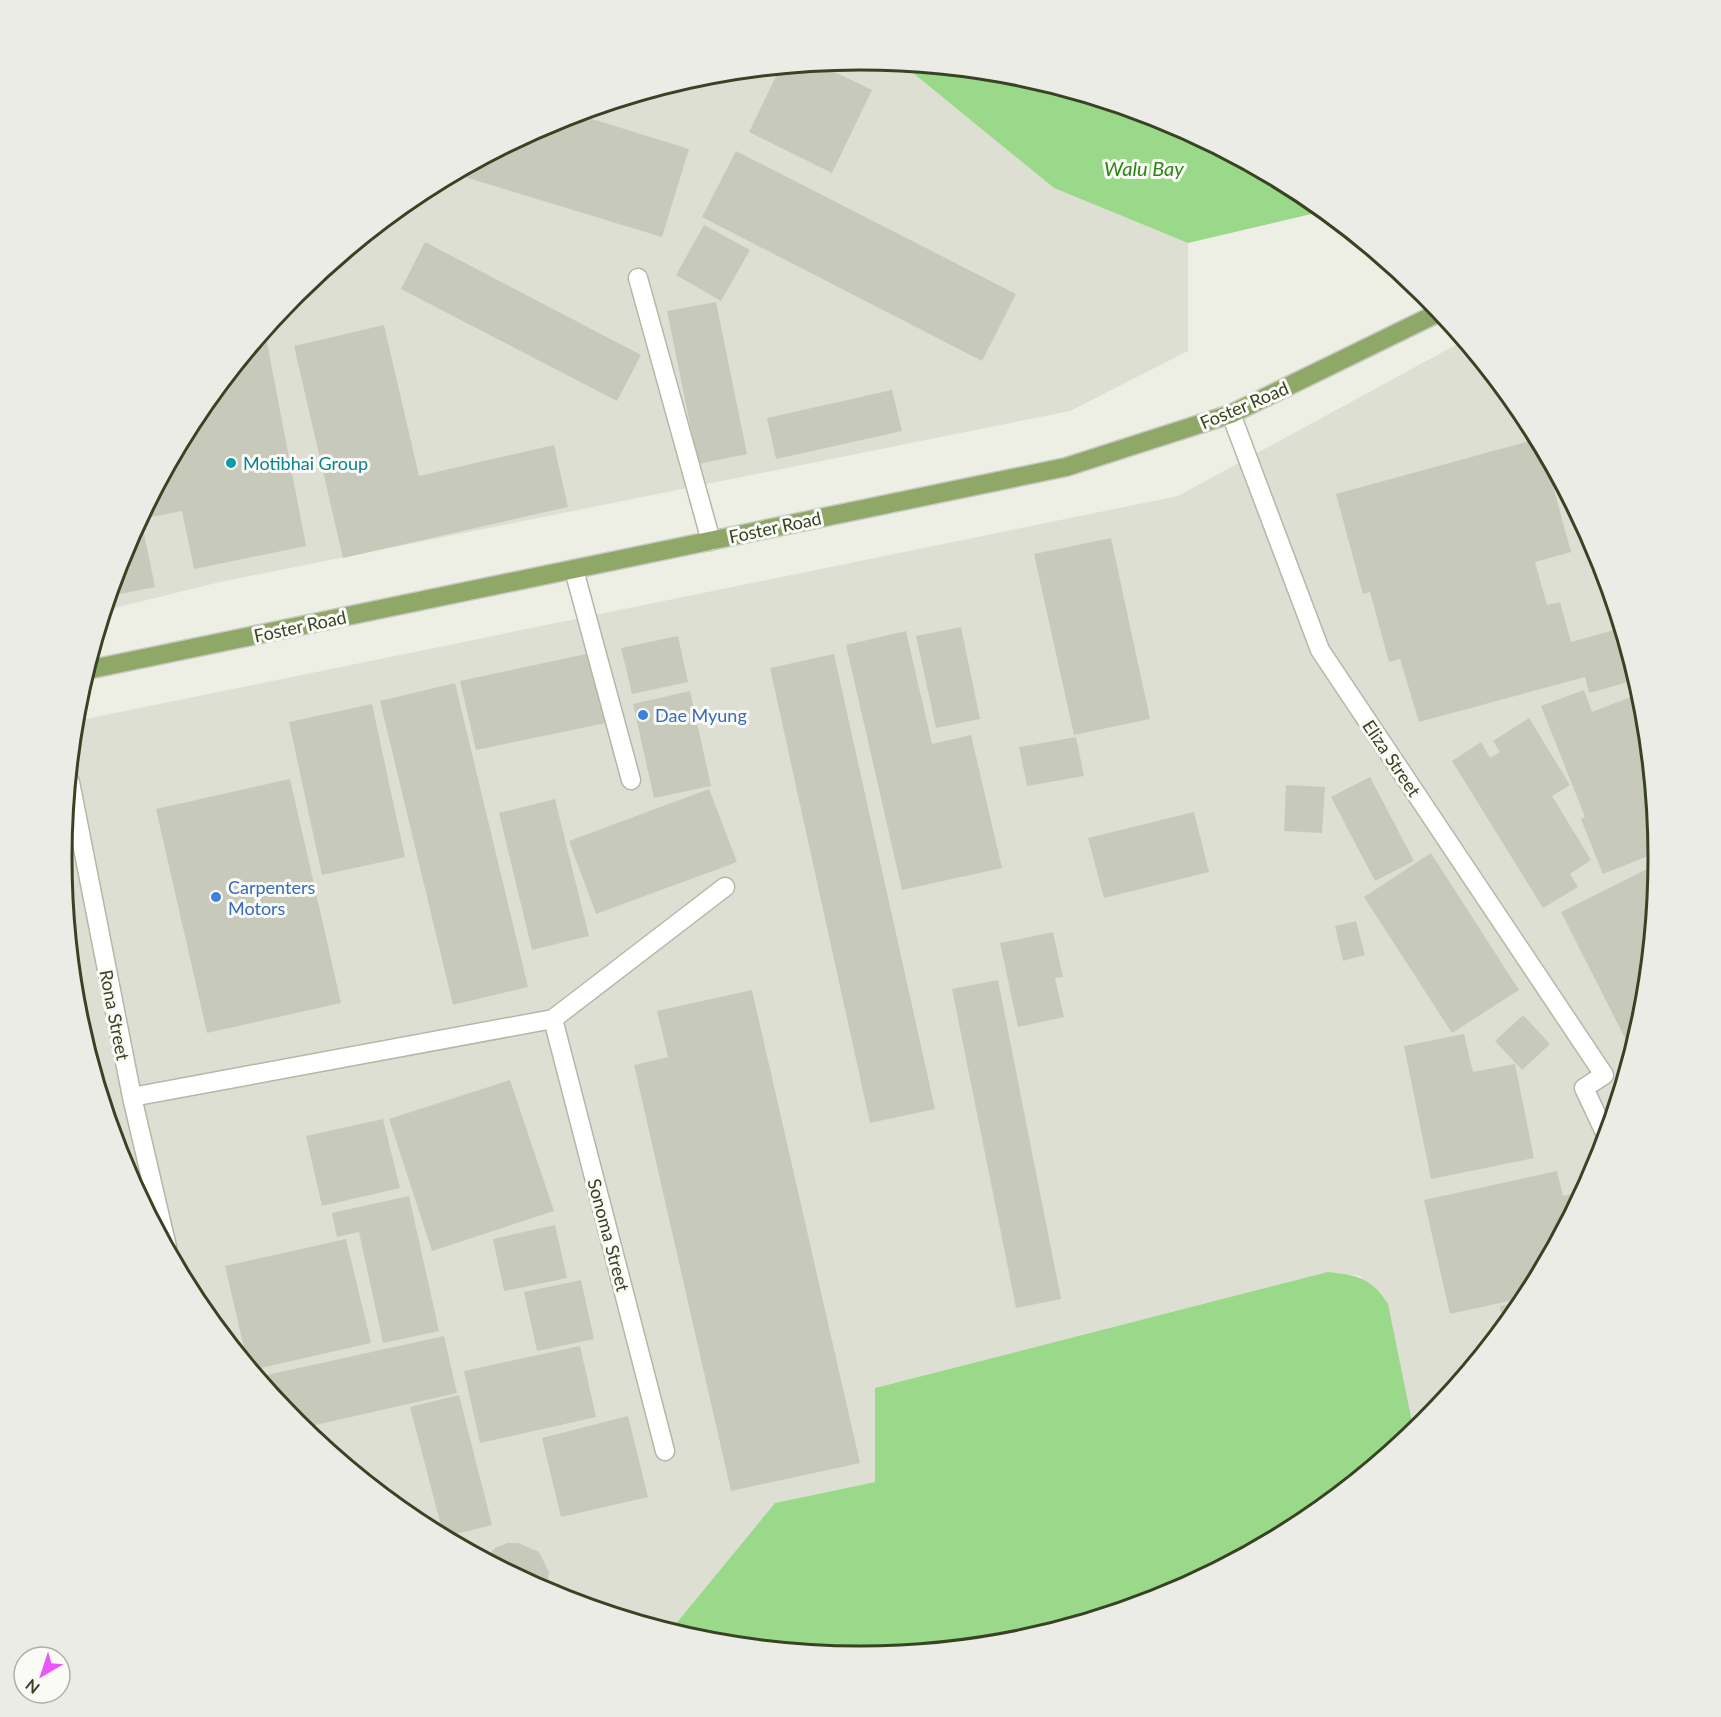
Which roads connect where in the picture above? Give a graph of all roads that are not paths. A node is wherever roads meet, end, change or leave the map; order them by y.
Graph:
1 (638, 278) dead end
2 (1432, 316) edge
3 (1231, 414) junction
4 (711, 541) junction
5 (574, 570) junction
6 (96, 668) edge
7 (631, 780) dead end
8 (74, 807) edge
9 (725, 887) dead end
10 (553, 1018) junction
11 (132, 1097) junction
12 (1601, 1127) edge
13 (161, 1220) edge
14 (665, 1451) dead end

1 - 4 street
2 - 3 main road, Foster Road
3 - 4 main road, Foster Road
3 - 12 street, Eliza Street
4 - 5 main road, Foster Road
5 - 6 main road, Foster Road
5 - 7 street
8 - 11 street, Rona Street
9 - 10 street
10 - 11 street
10 - 14 street, Sonoma Street
11 - 13 street, Rona Street

